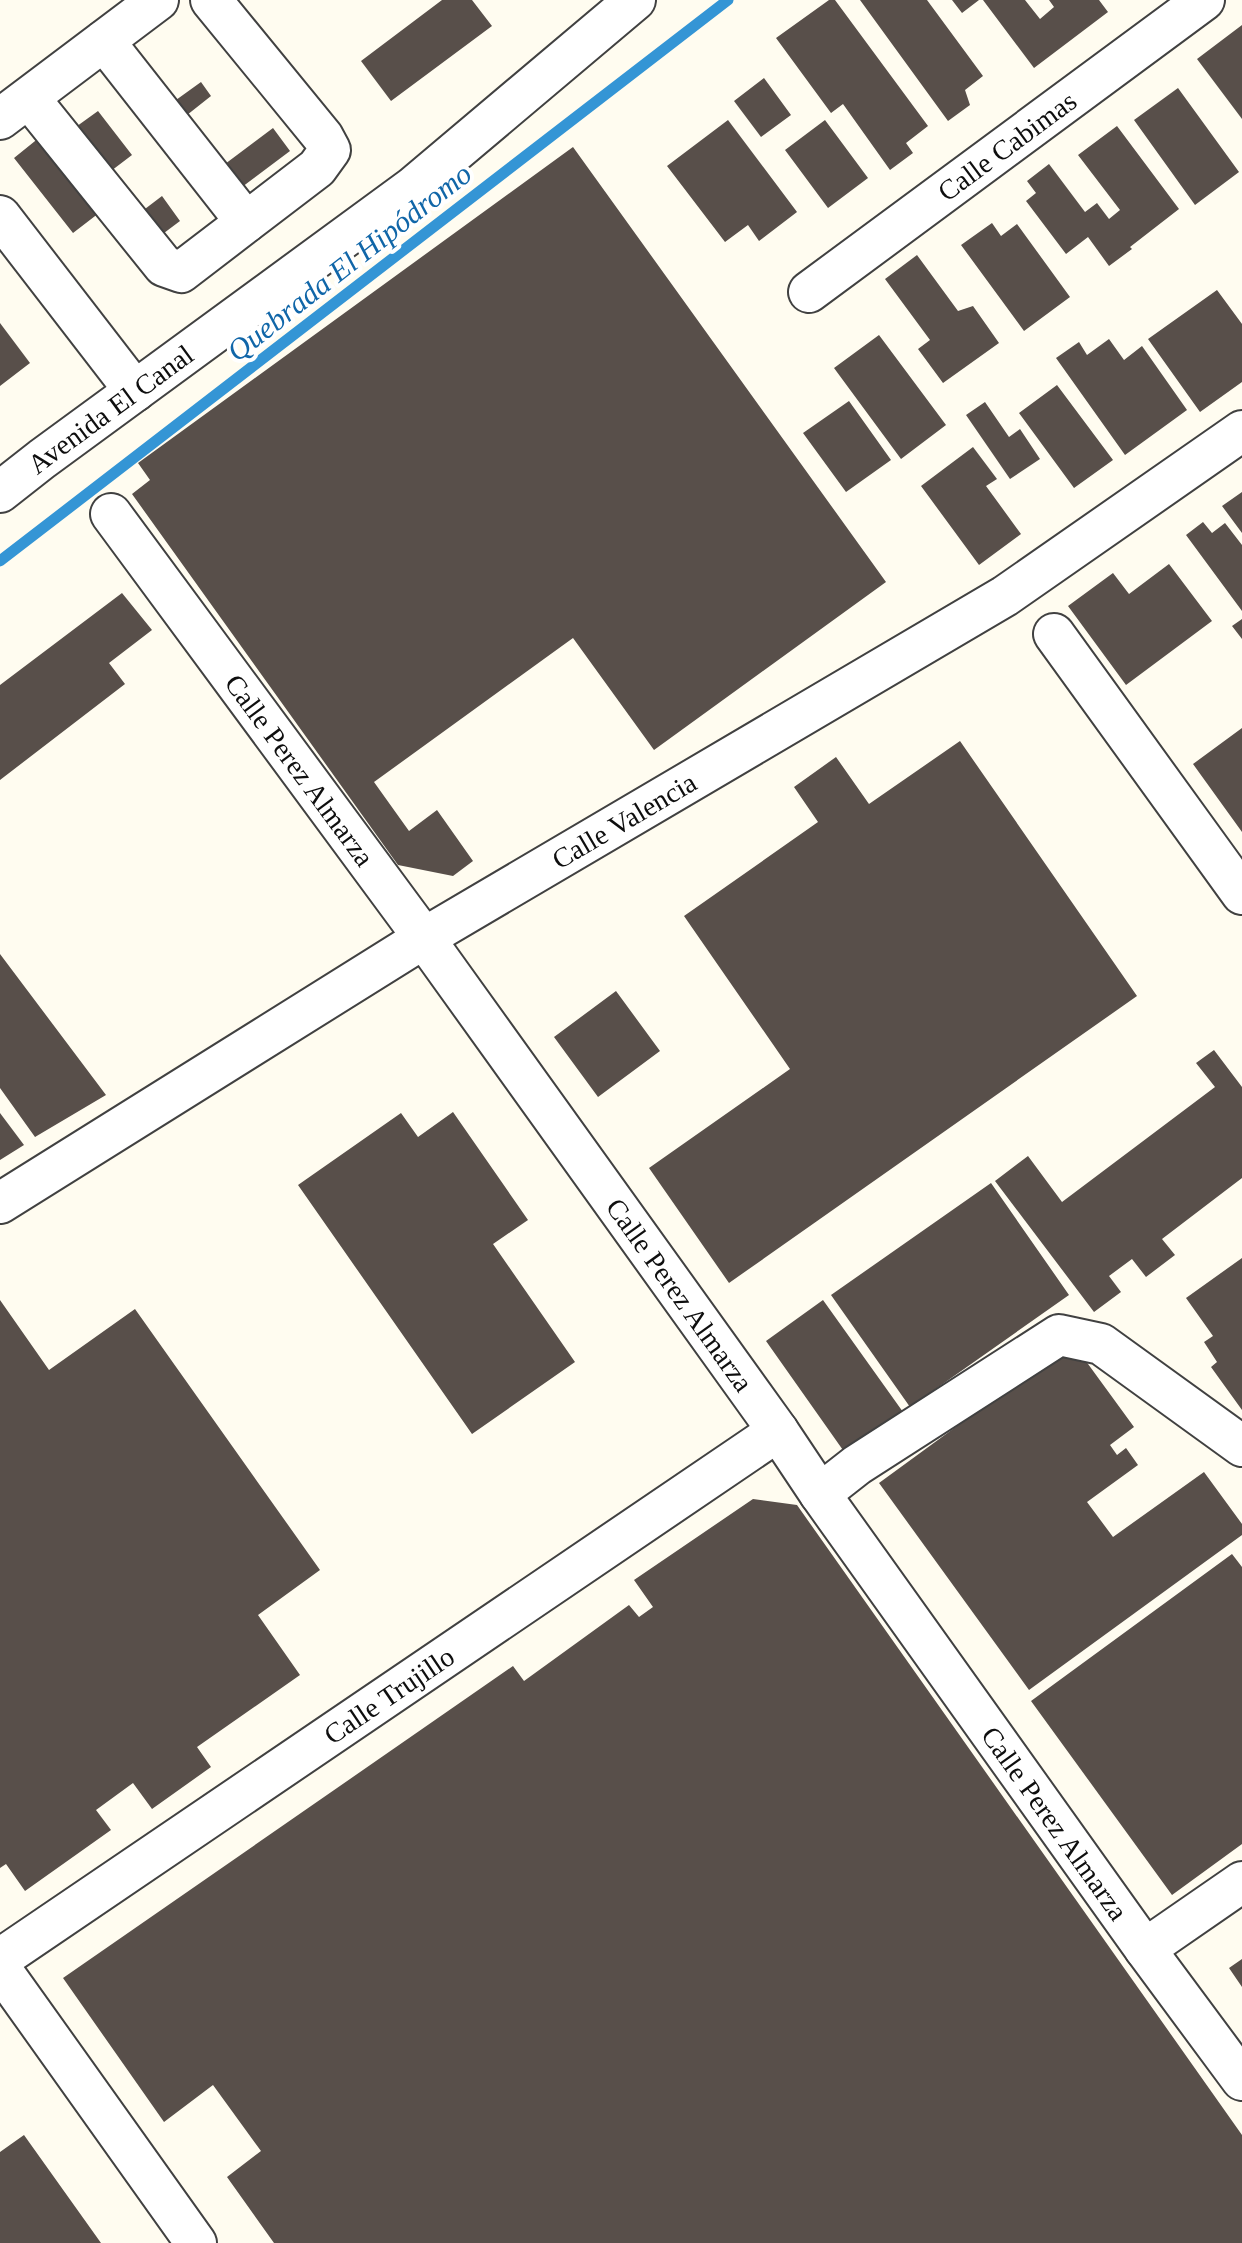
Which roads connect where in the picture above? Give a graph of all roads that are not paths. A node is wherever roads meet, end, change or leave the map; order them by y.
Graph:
1 (158, 0) edge
2 (211, 0) edge
3 (635, 0) edge
4 (1204, 0) edge
5 (104, 41) junction
6 (15, 108) edge
7 (0, 216) edge
8 (246, 222) junction
9 (809, 292) dead end
10 (135, 391) junction
11 (1242, 431) edge
12 (0, 492) edge
13 (111, 514) dead end
14 (1054, 634) dead end
15 (1242, 894) edge
16 (424, 938) junction
17 (0, 1203) edge
18 (778, 1431) junction
19 (1242, 1446) edge
20 (820, 1494) junction
21 (1242, 1882) edge
22 (1145, 1949) junction
23 (0, 1959) edge
24 (0, 1968) edge
25 (1242, 2080) edge
26 (196, 2243) edge

1 - 5 street
2 - 8 street
3 - 10 street, Avenida El Canal
4 - 9 street, Calle Cabimas
5 - 6 street
5 - 8 street
6 - 8 street
7 - 10 street
10 - 12 street, Avenida El Canal
11 - 16 street, Calle Valencia
13 - 16 street, Calle Perez Almarza
14 - 15 street
16 - 17 street, Calle Valencia
16 - 18 street, Calle Perez Almarza
18 - 20 street, Calle Perez Almarza
18 - 23 street, Calle Trujillo
19 - 20 street
20 - 22 street, Calle Perez Almarza
21 - 22 street
22 - 25 street, Calle Perez Almarza
24 - 26 street

